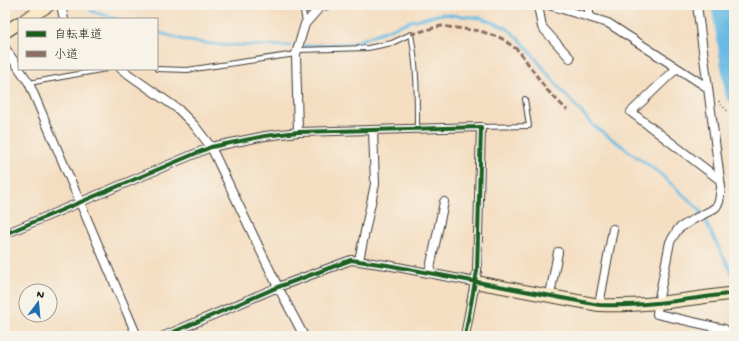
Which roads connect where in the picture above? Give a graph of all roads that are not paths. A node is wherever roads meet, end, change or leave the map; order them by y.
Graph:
1 (49, 5) edge
2 (61, 5) edge
3 (302, 5) edge
4 (326, 5) edge
5 (538, 5) edge
6 (549, 5) edge
7 (589, 5) edge
8 (697, 5) edge
9 (589, 17) junction
10 (28, 18) edge
11 (64, 18) edge
12 (18, 24) edge
13 (305, 24) junction
14 (5, 32) edge
15 (5, 48) edge
16 (297, 52) junction
17 (8, 56) edge
18 (570, 58) dead end
19 (18, 68) edge
20 (677, 68) junction
21 (158, 69) edge
22 (19, 70) edge
23 (100, 70) edge
24 (122, 70) edge
25 (29, 82) junction
26 (708, 88) junction
27 (525, 99) dead end
28 (481, 127) junction
29 (417, 128) junction
30 (373, 130) junction
31 (298, 132) junction
32 (211, 147) junction
33 (720, 180) junction
34 (80, 202) junction
35 (444, 202) dead end
36 (613, 229) dead end
37 (5, 234) edge
38 (558, 252) dead end
39 (359, 260) junction
40 (429, 273) junction
41 (475, 282) junction
42 (278, 287) junction
43 (734, 293) edge
44 (550, 295) junction
45 (658, 303) junction
46 (599, 305) junction
47 (137, 336) edge
48 (164, 336) edge
49 (304, 336) edge
50 (465, 336) edge
51 (733, 336) edge

1 - 10 street
2 - 11 street
3 - 13 lane
4 - 13 street
5 - 18 street
6 - 9 street
7 - 9 street
8 - 26 street
9 - 20 street
12 - 14 street
13 - 16 street
15 - 17 street
16 - 21 lane
16 - 29 lane
16 - 31 street
17 - 19 street
20 - 26 street
20 - 33 street
22 - 25 street
23 - 25 lane
24 - 32 street
25 - 34 street
26 - 33 street
27 - 28 lane
28 - 29 street
28 - 41 street
29 - 30 street
30 - 31 street
30 - 39 street
31 - 32 street
32 - 34 street
32 - 42 street
33 - 45 street
34 - 37 street
34 - 47 street
35 - 40 street
36 - 46 street
38 - 44 street
39 - 40 street
39 - 42 street
40 - 41 street
41 - 44 street
41 - 50 street
42 - 48 street
42 - 49 street
43 - 45 street
44 - 46 street
45 - 46 street
45 - 51 street

